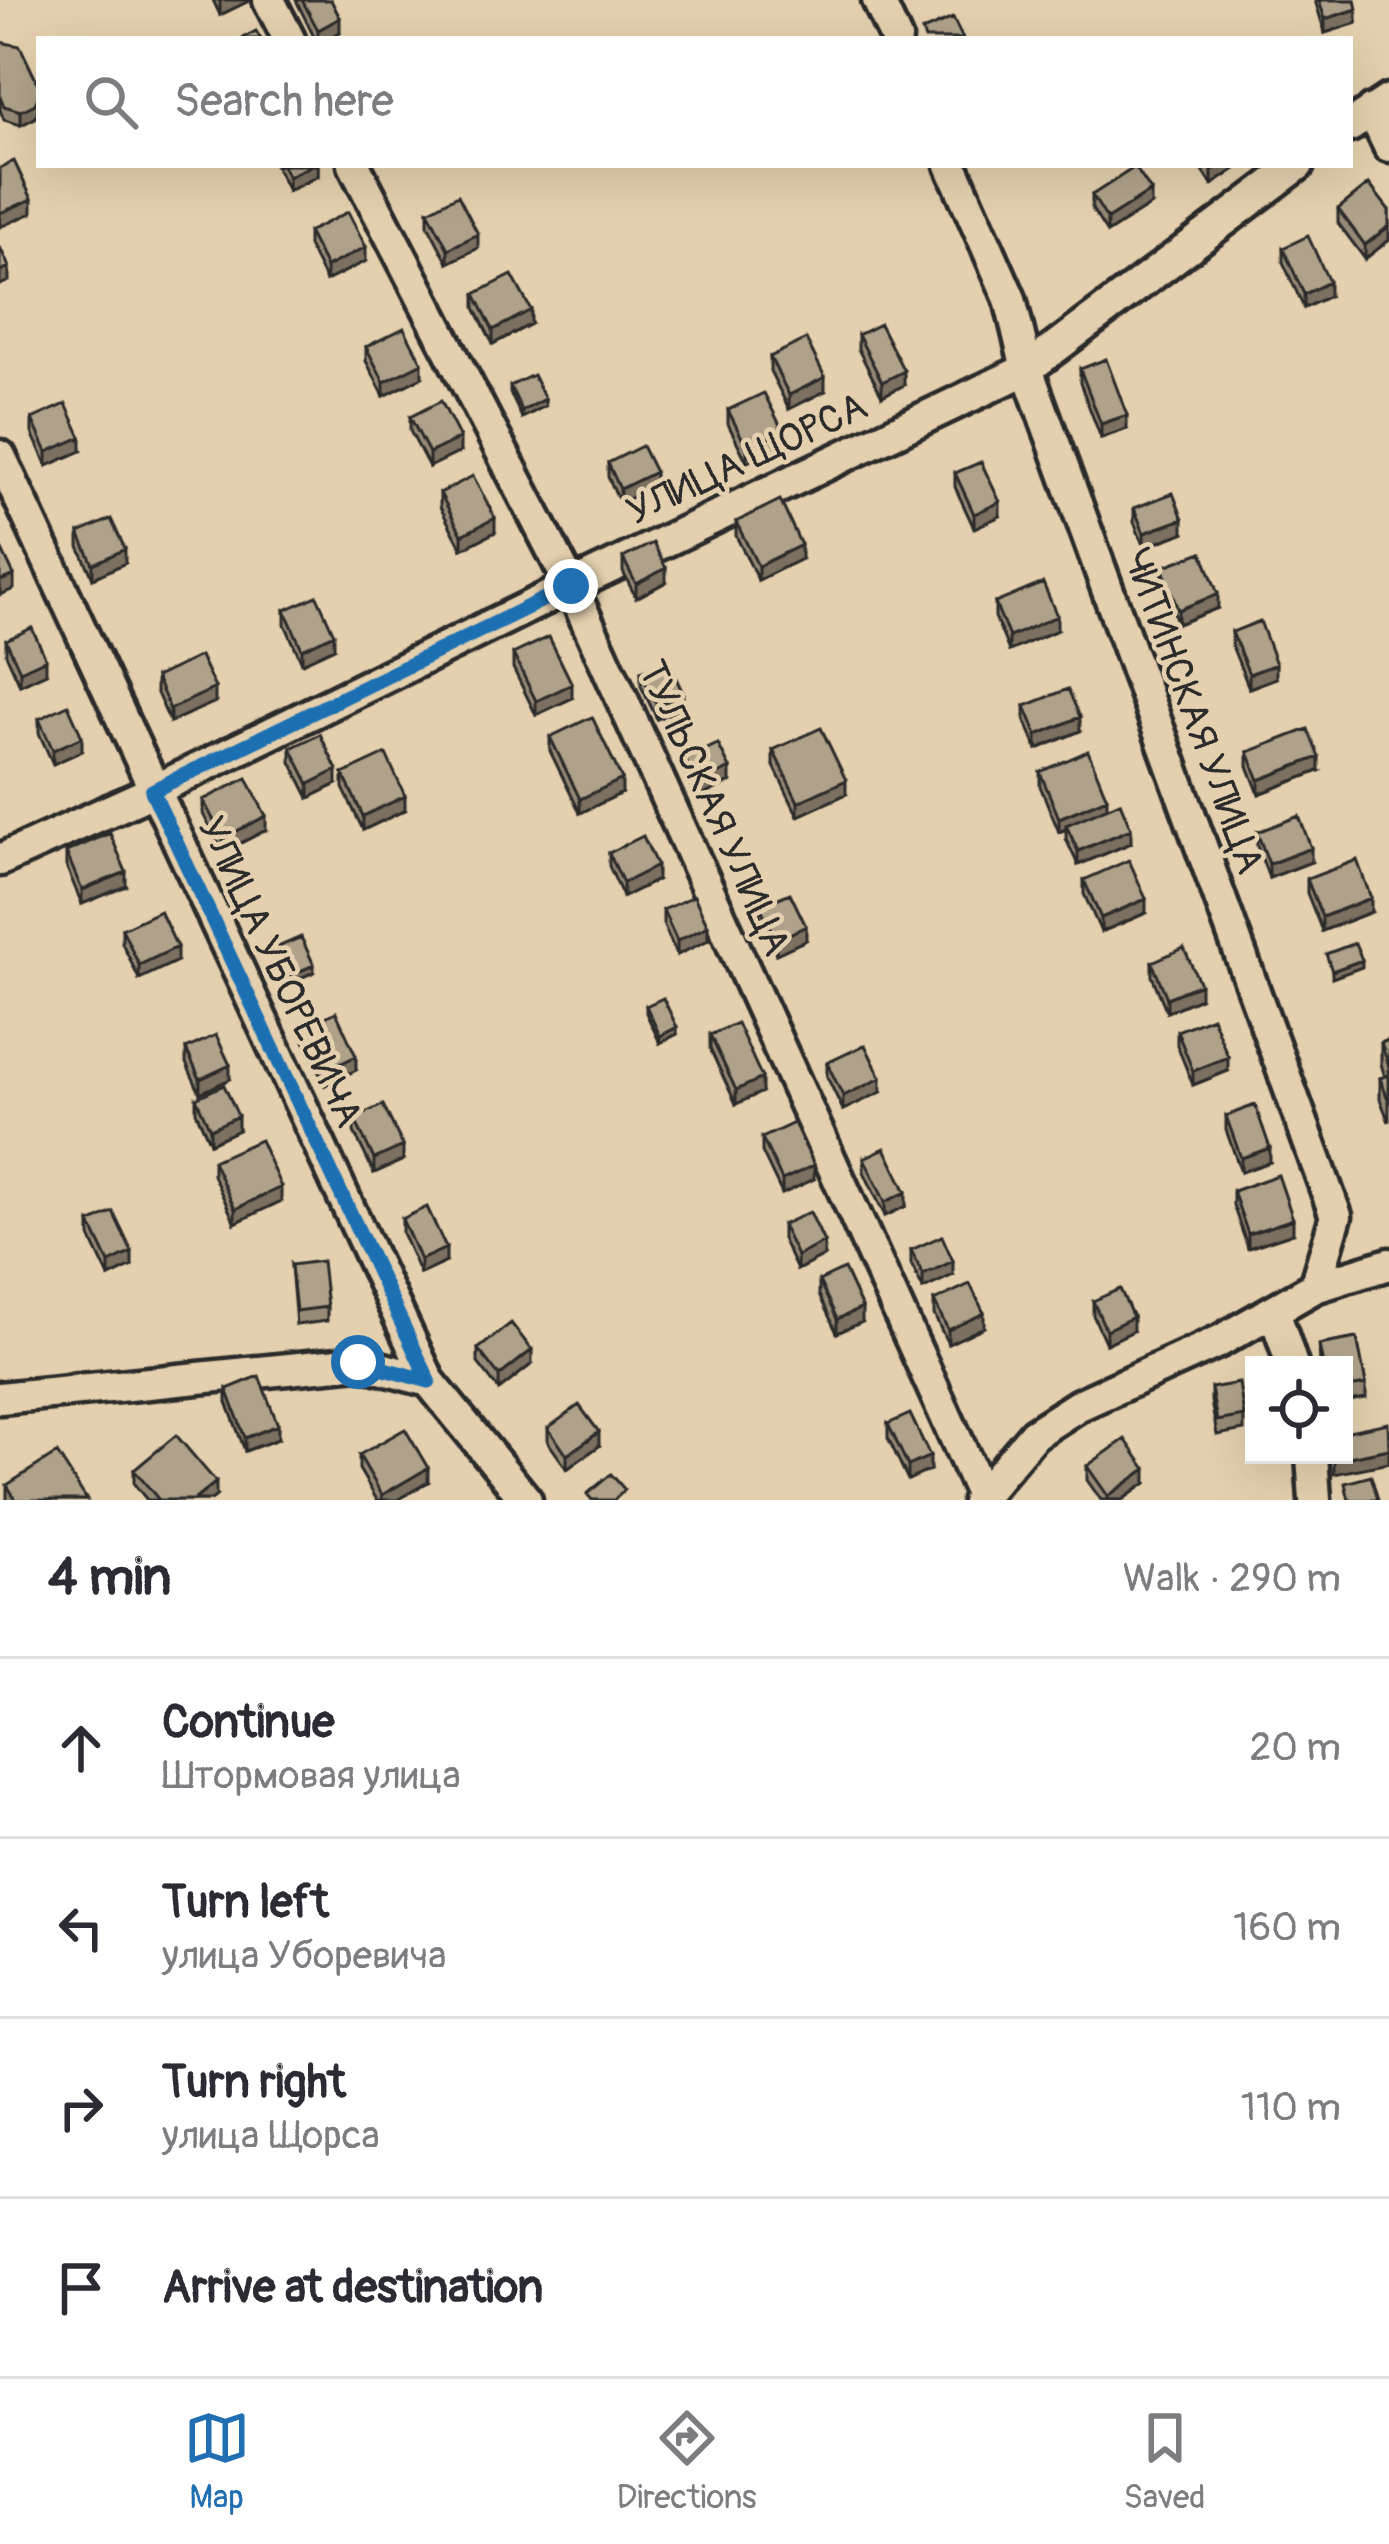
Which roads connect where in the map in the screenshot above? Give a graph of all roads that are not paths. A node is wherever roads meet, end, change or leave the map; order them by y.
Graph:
1 (269, 0) edge
2 (878, 0) edge
3 (287, 36) edge
4 (895, 36) edge
5 (1370, 112) edge
6 (1389, 146) edge
7 (356, 168) edge
8 (952, 168) edge
9 (1294, 168) edge
10 (1027, 369) junction
11 (0, 456) edge
12 (571, 586) junction
13 (152, 791) junction
14 (0, 860) edge
15 (1389, 1264) edge
16 (1315, 1287) junction
17 (1274, 1310) junction
18 (1289, 1356) edge
19 (429, 1381) junction
20 (0, 1398) edge
21 (1313, 1464) edge
22 (979, 1497) edge
23 (526, 1500) edge
24 (1315, 1500) edge

1 - 3 street
2 - 4 street
5 - 6 street
7 - 12 street, ТУЛЬСКАЯ УЛИЦА
8 - 10 street, ЧИТИНСКАЯ УЛИЦА
9 - 10 street, УЛИЦА ЩОРСА
10 - 12 street, УЛИЦА ЩОРСА
10 - 16 street, ЧИТИНСКАЯ УЛИЦА
11 - 13 street, УЛИЦА УБОРЕВИЧА
12 - 13 street, УЛИЦА ЩОРСА
12 - 22 street, ТУЛЬСКАЯ УЛИЦА
13 - 14 street, УЛИЦА ЩОРСА
13 - 19 street, УЛИЦА УБОРЕВИЧА
15 - 16 street
16 - 17 street
17 - 18 street
17 - 22 street
19 - 20 street
19 - 23 street, УЛИЦА УБОРЕВИЧА
21 - 24 street

